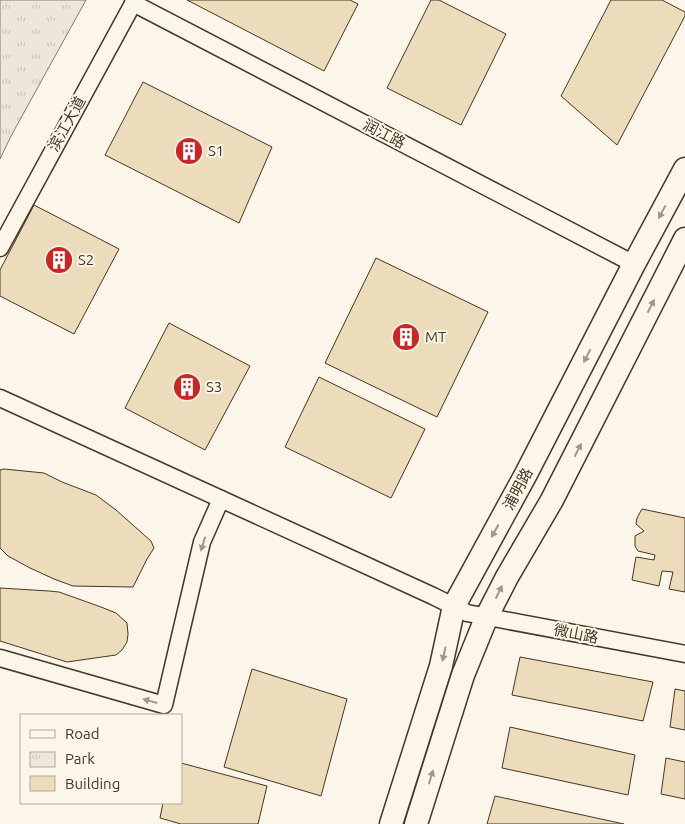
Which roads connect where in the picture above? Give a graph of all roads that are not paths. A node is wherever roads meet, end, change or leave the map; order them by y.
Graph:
1 (134, 2) edge
2 (685, 169) edge
3 (685, 239) edge
4 (0, 248) edge
5 (634, 264) junction
6 (0, 398) edge
7 (220, 499) junction
8 (469, 612) junction
9 (685, 654) edge
10 (0, 658) edge
11 (391, 824) edge
12 (416, 824) edge

1 - 4 street, 滨江大道
1 - 5 street, 润江路
2 -> 5 main road, 浦明路
8 -> 3 main road, 浦明路
5 -> 8 main road, 浦明路
6 - 7 street, 微山路
7 - 8 street, 微山路
7 -> 10 street
8 - 9 street, 微山路
8 -> 11 main road, 浦明路
12 -> 8 main road, 浦明路

